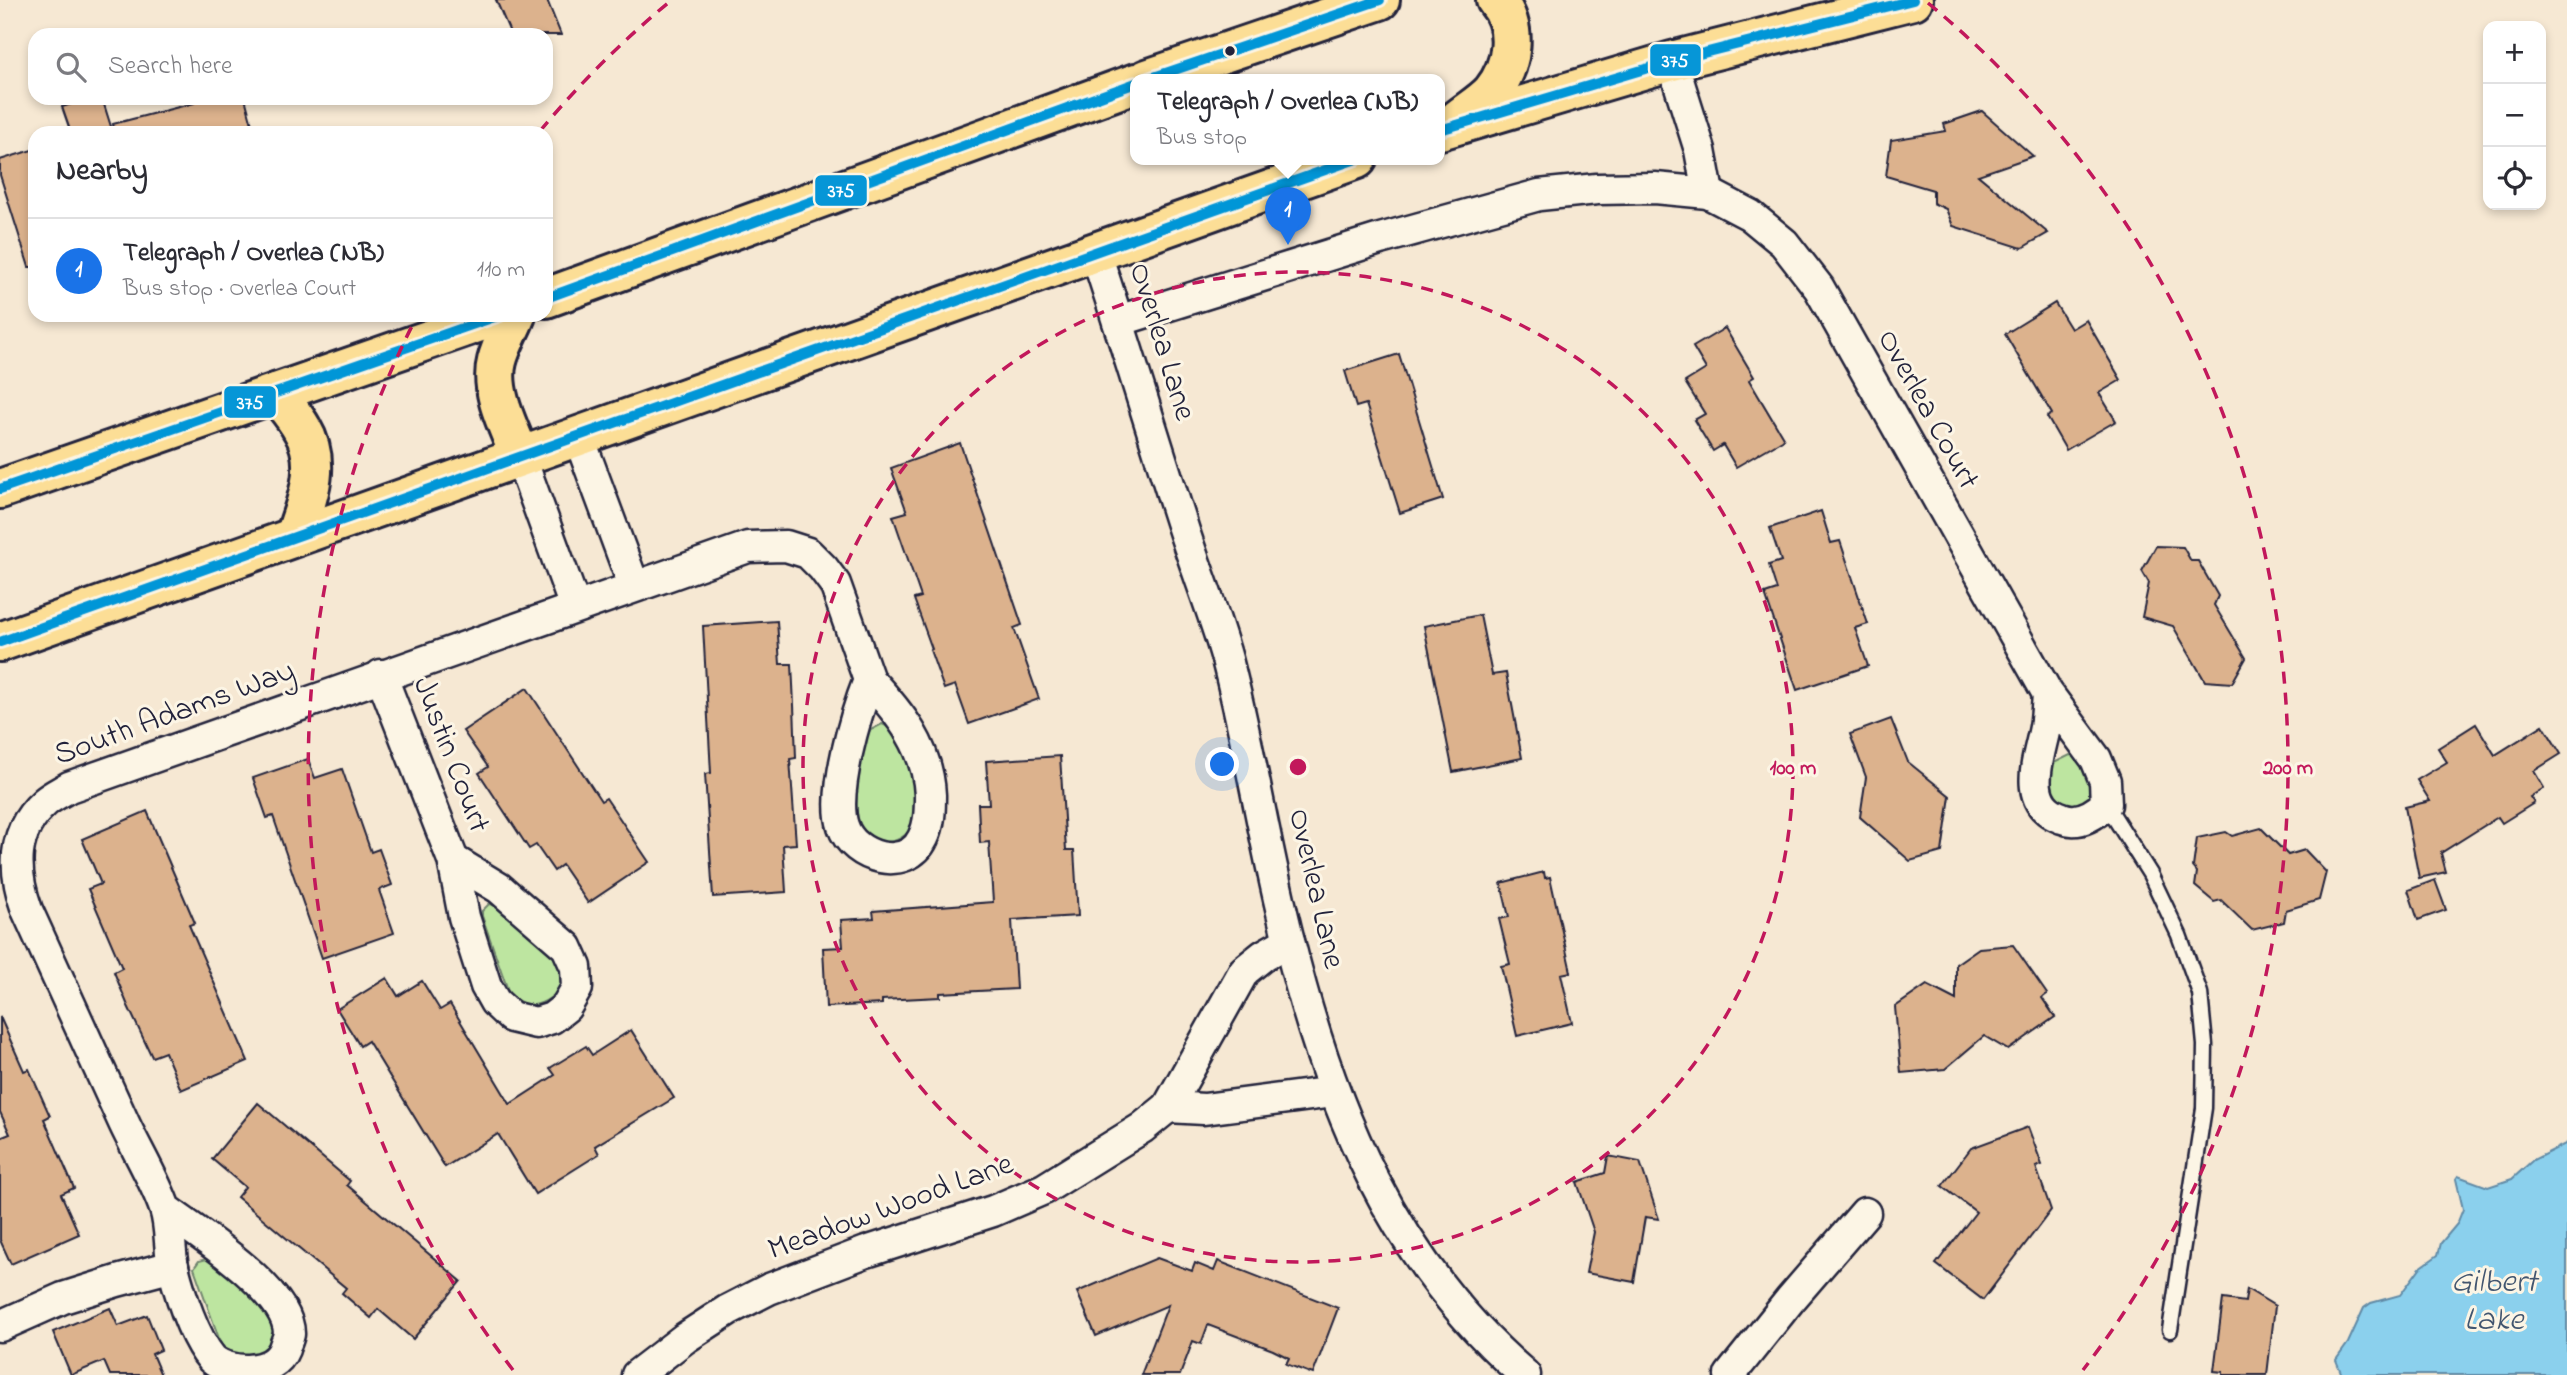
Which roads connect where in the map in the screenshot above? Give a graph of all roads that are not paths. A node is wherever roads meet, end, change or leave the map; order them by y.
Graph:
1 (1380, 0) edge
2 (1496, 0) edge
3 (1913, 0) edge
4 (1672, 61) junction
5 (1162, 74) edge
6 (1130, 85) edge
7 (1445, 128) edge
8 (1445, 129) edge
9 (1340, 165) edge
10 (1708, 193) junction
11 (1095, 251) junction
12 (553, 295) edge
13 (1118, 321) junction
14 (480, 322) edge
15 (513, 322) edge
16 (276, 393) junction
17 (578, 435) junction
18 (520, 456) junction
19 (0, 489) edge
20 (295, 536) junction
21 (634, 586) junction
22 (575, 607) junction
23 (0, 642) edge
24 (381, 676) junction
25 (869, 680) junction
26 (2048, 694) junction
27 (2106, 804) junction
28 (453, 860) junction
29 (1289, 941) junction
30 (1334, 1092) junction
31 (1168, 1107) junction
32 (165, 1209) junction
33 (1865, 1213) dead end
34 (173, 1266) junction
35 (0, 1326) edge
36 (2170, 1330) dead end
37 (637, 1375) edge
38 (1525, 1375) edge
39 (1730, 1375) edge

1 - 5 highway
2 - 7 highway
3 - 4 highway
4 - 8 highway
4 - 10 street
6 - 12 highway
9 - 11 highway
10 - 13 street, Overlea Court
10 - 26 street, Overlea Court
11 - 13 street, Overlea Lane
11 - 17 highway
13 - 29 street, Overlea Lane
14 - 16 highway
15 - 18 highway
16 - 19 highway
16 - 20 highway
17 - 18 highway
17 - 21 street
18 - 20 highway
18 - 22 street
20 - 23 highway
21 - 22 street, South Adams Way
21 - 25 street, South Adams Way
22 - 24 street, South Adams Way
24 - 28 street, Justin Court
24 - 32 street, South Adams Way
25 - 25 street
26 - 27 street, Overlea Court
26 - 27 street
27 - 36 lane
28 - 28 street, Justin Court
29 - 30 street, Overlea Lane
29 - 31 street, Meadow Wood Lane
30 - 31 street
30 - 38 street, Overlea Lane
31 - 37 street, Meadow Wood Lane
32 - 34 street, South Adams Way
32 - 34 street, South Adams Way
33 - 39 street
34 - 35 street

